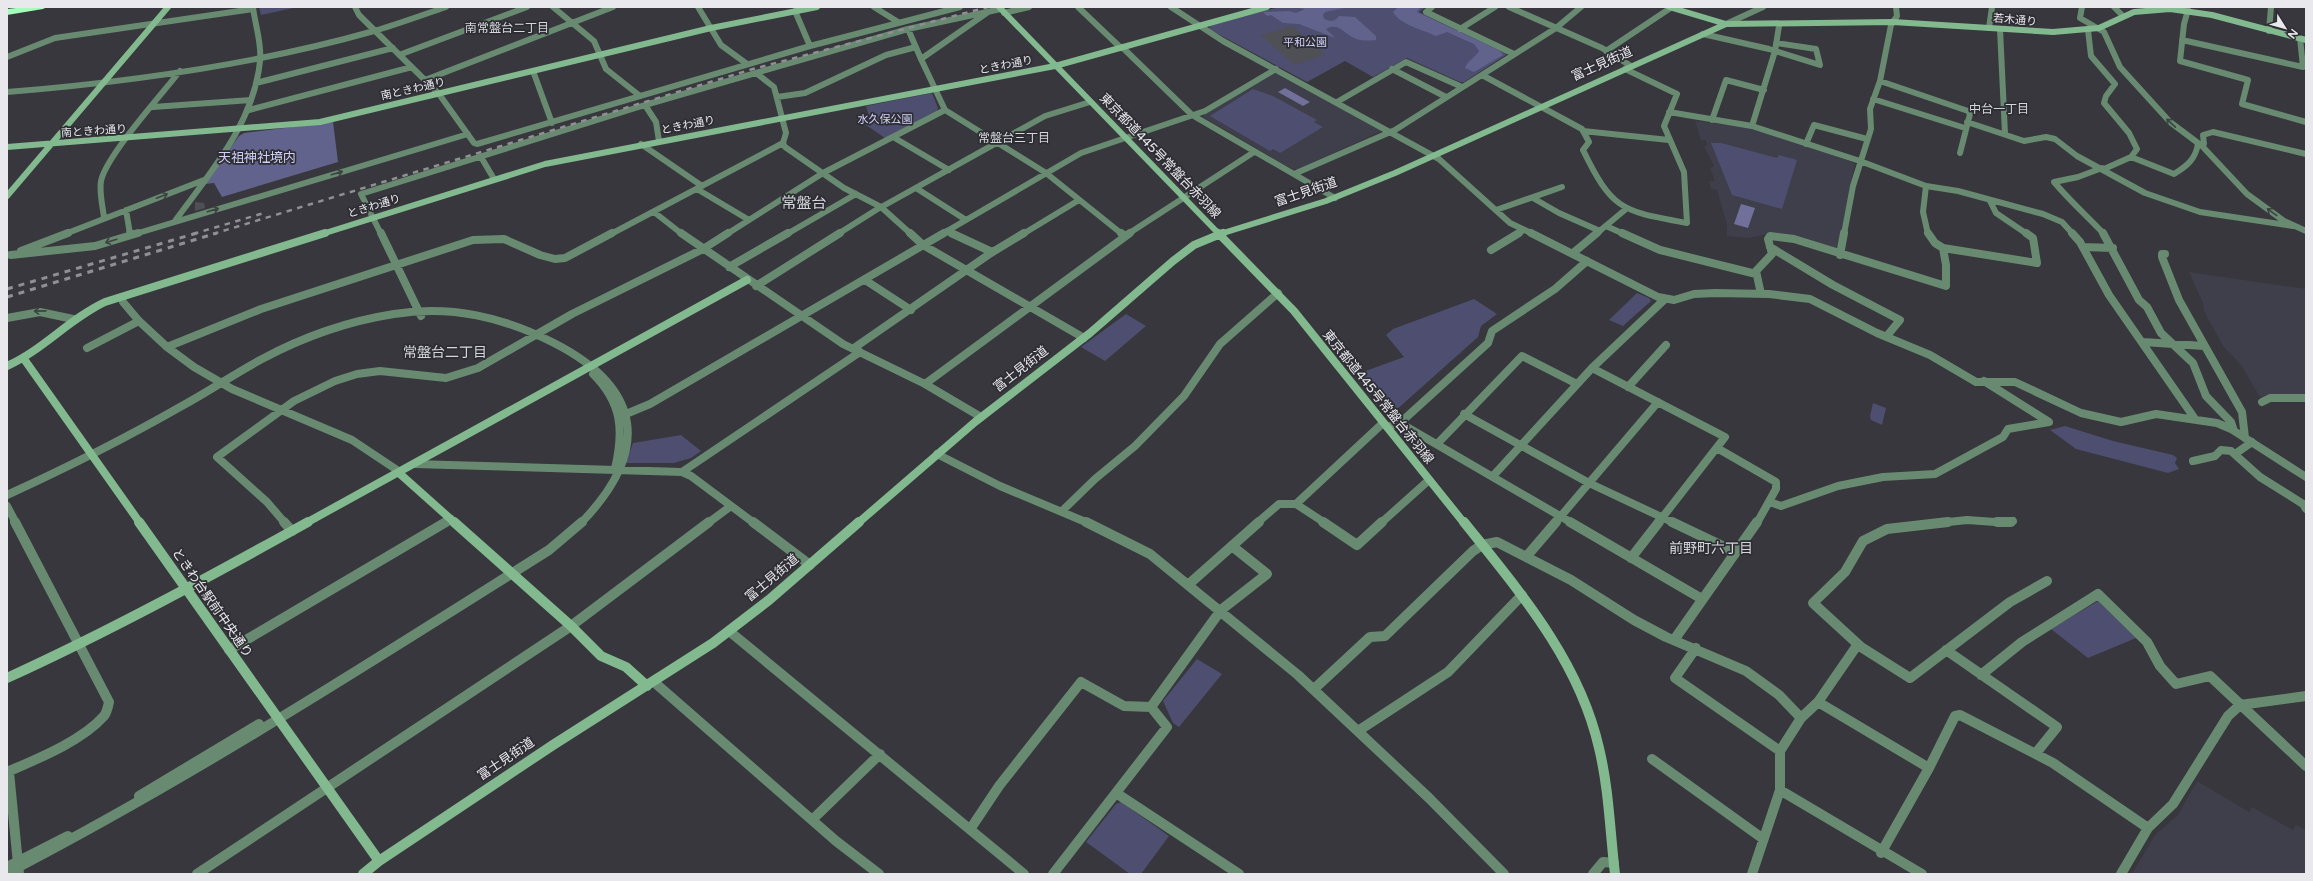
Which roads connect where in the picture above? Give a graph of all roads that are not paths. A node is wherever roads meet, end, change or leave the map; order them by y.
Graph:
1 (43, 7) edge
2 (168, 7) edge
3 (355, 7) edge
4 (527, 7) edge
5 (554, 7) edge
6 (613, 7) edge
7 (817, 7) edge
8 (874, 7) edge
9 (960, 7) edge
10 (1029, 7) edge
11 (1078, 7) edge
12 (1171, 7) edge
13 (1267, 7) edge
14 (1432, 7) edge
15 (1495, 7) edge
16 (1509, 7) edge
17 (1580, 7) edge
18 (1671, 7) edge
19 (1763, 7) edge
20 (1896, 7) edge
21 (1992, 7) edge
22 (2082, 7) edge
23 (2114, 7) edge
24 (2271, 7) edge
25 (253, 8) edge
26 (442, 8) edge
27 (702, 8) edge
28 (2185, 9) edge
29 (1001, 10) edge
30 (795, 11) junction
31 (7, 12) edge
32 (988, 12) junction
33 (2123, 16) junction
34 (573, 22) junction
35 (898, 22) junction
36 (1893, 22) junction
37 (154, 24) junction
38 (1726, 24) junction
39 (1199, 25) junction
40 (1779, 26) junction
41 (711, 28) junction
42 (1460, 28) junction
43 (1556, 28) junction
44 (1989, 28) junction
45 (2099, 28) junction
46 (908, 29) junction
47 (2000, 29) junction
48 (2088, 30) junction
49 (375, 31) junction
50 (2269, 31) junction
51 (1703, 34) junction
52 (2303, 39) edge
53 (2182, 40) junction
54 (1776, 43) junction
55 (810, 46) junction
56 (916, 47) junction
57 (392, 48) junction
58 (1121, 48) junction
59 (1606, 51) junction
60 (1775, 51) junction
61 (600, 54) junction
62 (1514, 54) junction
63 (399, 55) junction
64 (7, 57) edge
65 (260, 59) junction
66 (921, 59) junction
67 (747, 64) junction
68 (1055, 66) junction
69 (1631, 66) junction
70 (412, 67) junction
71 (1276, 69) junction
72 (1392, 69) junction
73 (1625, 69) junction
74 (533, 70) junction
75 (180, 72) junction
76 (756, 73) junction
77 (1482, 75) junction
78 (425, 80) junction
79 (1880, 81) junction
80 (256, 83) junction
81 (102, 84) junction
82 (1462, 87) junction
83 (933, 89) junction
84 (1764, 90) junction
85 (7, 92) edge
86 (439, 94) junction
87 (640, 96) junction
88 (777, 97) junction
89 (1446, 97) junction
90 (1873, 99) junction
91 (251, 100) junction
92 (1090, 102) junction
93 (1337, 102) junction
94 (153, 106) junction
95 (645, 106) junction
96 (1542, 106) junction
97 (249, 110) junction
98 (945, 110) junction
99 (1669, 112) junction
100 (1192, 115) junction
101 (782, 118) junction
102 (1712, 120) junction
103 (2306, 122) edge
104 (552, 123) junction
105 (1966, 125) junction
106 (1752, 126) junction
107 (239, 129) junction
108 (1392, 131) junction
109 (1583, 131) junction
110 (468, 134) junction
111 (2004, 134) junction
112 (893, 137) junction
113 (128, 138) junction
114 (1126, 138) junction
115 (1669, 140) junction
116 (1868, 140) junction
117 (659, 141) junction
118 (783, 143) junction
119 (997, 143) junction
120 (51, 144) junction
121 (641, 144) junction
122 (1806, 144) junction
123 (2200, 144) junction
124 (7, 147) edge
125 (1254, 152) junction
126 (1960, 153) dead end
127 (2306, 154) edge
128 (481, 156) junction
129 (1434, 156) junction
130 (2131, 157) junction
131 (1860, 161) junction
132 (2103, 169) junction
133 (948, 170) junction
134 (823, 173) junction
135 (1046, 173) junction
136 (1294, 174) junction
137 (494, 179) junction
138 (204, 180) junction
139 (1926, 186) junction
140 (1562, 187) dead end
141 (699, 188) junction
142 (916, 188) junction
143 (856, 194) junction
144 (7, 196) edge
145 (1182, 196) junction
146 (1335, 198) junction
147 (1533, 198) junction
148 (1079, 200) junction
149 (1990, 201) junction
150 (882, 207) junction
151 (1626, 209) junction
152 (126, 210) junction
153 (1496, 210) junction
154 (654, 212) junction
155 (372, 217) junction
156 (104, 218) junction
157 (748, 220) junction
158 (966, 220) junction
159 (175, 221) junction
160 (2293, 226) junction
161 (1603, 229) junction
162 (1524, 230) junction
163 (947, 231) junction
164 (2306, 231) edge
165 (1220, 234) junction
166 (130, 235) junction
167 (1125, 236) junction
168 (923, 245) junction
169 (1770, 247) junction
170 (2083, 247) junction
171 (39, 248) junction
172 (1943, 248) junction
173 (2113, 248) junction
174 (703, 249) junction
175 (1491, 250) dead end
176 (992, 252) junction
177 (1574, 253) junction
178 (2165, 254) dead end
179 (9, 255) edge
180 (1840, 255) junction
181 (1587, 261) junction
182 (397, 266) junction
183 (729, 267) junction
184 (966, 270) junction
185 (1756, 274) junction
186 (747, 280) junction
187 (864, 280) junction
188 (756, 286) junction
189 (1278, 293) junction
190 (1761, 294) junction
191 (122, 297) junction
192 (1665, 300) junction
193 (1028, 305) junction
194 (911, 310) junction
195 (420, 314) junction
196 (802, 316) junction
197 (7, 318) edge
198 (73, 319) junction
199 (139, 321) junction
200 (534, 335) junction
201 (1886, 337) junction
202 (1084, 338) junction
203 (2143, 342) junction
204 (2172, 343) junction
205 (1666, 345) dead end
206 (2204, 346) junction
207 (167, 347) junction
208 (87, 348) dead end
209 (857, 350) junction
210 (24, 358) junction
211 (7, 366) edge
212 (589, 367) junction
213 (1592, 368) junction
214 (1984, 381) junction
215 (224, 384) junction
216 (925, 384) junction
217 (1577, 384) junction
218 (1628, 387) junction
219 (2306, 398) edge
220 (1658, 402) junction
221 (2262, 402) dead end
222 (282, 409) junction
223 (626, 414) junction
224 (1464, 414) junction
225 (981, 417) junction
226 (2196, 419) junction
227 (1400, 423) junction
228 (1385, 425) junction
229 (2234, 431) junction
230 (2248, 440) junction
231 (1437, 444) junction
232 (1521, 446) junction
233 (1717, 448) junction
234 (937, 454) junction
235 (2235, 454) junction
236 (94, 456) junction
237 (2193, 461) dead end
238 (414, 464) junction
239 (618, 469) junction
240 (682, 472) junction
241 (399, 473) junction
242 (1493, 476) junction
243 (2306, 477) edge
244 (1429, 480) junction
245 (1589, 483) junction
246 (7, 495) edge
247 (7, 499) edge
248 (1770, 502) junction
249 (1296, 504) junction
250 (7, 506) edge
251 (731, 506) junction
252 (2306, 509) edge
253 (1062, 511) junction
254 (1561, 516) junction
255 (1662, 517) junction
256 (451, 519) junction
257 (2013, 521) dead end
258 (292, 531) junction
259 (1482, 545) junction
260 (1232, 546) junction
261 (1735, 552) junction
262 (1526, 557) junction
263 (1631, 558) junction
264 (810, 564) junction
265 (510, 572) junction
266 (2047, 581) dead end
267 (1189, 584) junction
268 (186, 589) junction
269 (1522, 595) junction
270 (1702, 599) junction
271 (1221, 610) junction
272 (572, 626) junction
273 (729, 631) junction
274 (1674, 640) junction
275 (1858, 644) junction
276 (80, 645) junction
277 (1696, 648) junction
278 (229, 650) junction
279 (1946, 650) junction
280 (1981, 675) junction
281 (7, 678) edge
282 (650, 684) junction
283 (1314, 689) junction
284 (2306, 696) edge
285 (1818, 702) junction
286 (2240, 704) junction
287 (1151, 707) junction
288 (276, 716) junction
289 (1801, 718) junction
290 (1358, 731) junction
291 (1780, 750) junction
292 (2036, 753) junction
293 (880, 754) junction
294 (1652, 759) dead end
295 (2306, 766) edge
296 (1929, 768) junction
297 (8, 772) edge
298 (327, 789) junction
299 (1780, 790) junction
300 (1116, 793) junction
301 (812, 820) junction
302 (971, 828) junction
303 (2148, 828) junction
304 (1762, 838) junction
305 (1881, 853) junction
306 (379, 861) junction
307 (1614, 863) junction
308 (7, 867) edge
309 (18, 868) edge
310 (7, 873) edge
311 (197, 874) edge
312 (363, 874) edge
313 (879, 874) edge
314 (1024, 874) edge
315 (1053, 874) edge
316 (1239, 874) edge
317 (1504, 874) edge
318 (1593, 874) edge
319 (1616, 874) edge
320 (1752, 874) edge
321 (1922, 874) edge
322 (2121, 874) edge

1 - 31 highway
2 - 37 street
3 - 49 street
4 - 63 street
5 - 34 street
6 - 34 street
7 - 30 street, 南ときわ通り
8 - 35 street
9 - 35 street
10 - 29 street
11 - 58 street
12 - 39 street
13 - 39 street, ときわ通り
14 - 42 street
15 - 42 street
16 - 43 street
17 - 43 street
18 - 38 street, 若木通り
18 - 59 street
19 - 38 street, 富士見街道
20 - 36 street
21 - 44 street
22 - 45 street
23 - 33 street
24 - 50 street
25 - 37 street
25 - 65 street
26 - 49 street
27 - 41 street
28 - 33 street, 若木通り
28 - 50 street, 若木通り
28 - 53 street
29 - 32 street
29 - 68 street, 東京都道445号常盤台赤羽線
30 - 41 street, 南ときわ通り
30 - 55 street
32 - 46 street
32 - 66 street
33 - 45 street, 若木通り
34 - 61 street
34 - 78 street
35 - 55 street
36 - 40 street, 若木通り
36 - 44 street, 若木通り
36 - 79 street
37 - 64 street
37 - 81 street
38 - 40 street, 若木通り
38 - 51 street, 富士見街道
39 - 58 street, ときわ通り
39 - 71 street
40 - 54 street
41 - 61 street, 南ときわ通り
41 - 67 street
42 - 62 street
43 - 59 street
43 - 62 street
44 - 47 street, 若木通り
45 - 48 street, 若木通り
123 -> 45 street
46 - 56 street
46 - 76 street
47 - 48 street, 若木通り
47 - 111 street
48 - 130 street
49 - 57 street
49 - 65 street
50 - 52 street, 若木通り
51 - 60 street
51 - 69 street, 富士見街道
52 - 53 street
53 - 103 street
54 - 60 street
54 - 60 street
55 - 67 street
56 - 66 street
56 - 88 street
57 - 63 street
57 - 80 street
58 - 68 street, ときわ通り
58 - 100 street
59 - 69 street
60 - 84 street
61 - 74 street, 南ときわ通り
61 - 87 street
62 - 77 street
63 - 70 street
65 - 75 street
65 - 80 street
66 - 83 street
67 - 87 street
68 - 83 street, ときわ通り
68 - 92 street, 東京都道445号常盤台赤羽線
69 - 73 street, 富士見街道
70 - 78 street
70 - 97 street
71 - 93 street
71 - 100 street
72 - 82 street
72 - 89 street
72 - 93 street
73 - 96 street, 富士見街道
73 - 99 street
74 - 86 street, 南ときわ通り
74 - 104 street
75 - 81 street
75 - 94 street
76 - 88 street
76 - 95 street
77 - 82 street
77 - 96 street
78 - 86 street
79 - 90 street
79 - 105 street
80 - 91 street
81 - 85 street
81 - 120 street
82 - 89 street
83 - 98 street
83 - 101 street, ときわ通り
84 - 102 street
84 - 106 street
86 - 107 street, 南ときわ通り
86 - 110 street
87 - 104 street
88 - 101 street
89 - 108 street
90 - 105 street
90 - 116 street
91 - 94 street
91 - 97 street
92 - 114 street, 東京都道445号常盤台赤羽線
92 - 119 street
93 - 108 street
94 - 113 street
95 - 117 street
95 - 128 street
96 - 109 street
96 - 129 street, 富士見街道
97 - 107 street
98 - 112 street
98 - 119 street
99 - 102 street
99 - 115 street
100 - 114 street
100 - 125 street
101 - 117 street, ときわ通り
101 - 118 street
102 - 106 street
104 - 110 street
105 - 111 street
105 - 126 street
106 - 122 street
107 - 113 street, 南ときわ通り
107 - 138 street
108 - 129 street
108 - 136 street
109 - 115 street
109 - 151 street
159 -> 110 street
111 - 132 street
112 - 133 street
112 - 134 street
113 - 120 street, 南ときわ通り
113 - 156 street
114 - 135 street
114 - 145 street, 東京都道445号常盤台赤羽線
115 - 151 street
116 - 122 street
116 - 131 street
117 - 121 street, ときわ通り
118 - 134 street
118 - 141 street
119 - 133 street
119 - 135 street
120 - 124 street, 南ときわ通り
120 - 144 street
121 - 137 street, ときわ通り
121 - 141 street
122 - 131 street
123 - 127 street
123 - 130 street
160 -> 123 street
125 - 136 street
125 - 145 street
128 - 137 street
128 - 155 street
129 - 146 street, 富士見街道
129 - 153 street
130 - 132 street
131 - 139 street
131 - 180 street
132 - 160 street
132 - 173 street
133 - 142 street
134 - 143 street
134 - 157 street
135 - 148 street
135 - 158 street
136 - 146 street
137 - 155 street, ときわ通り
152 -> 138 street
138 - 159 street
139 - 149 street
139 - 172 street
140 - 147 street
141 - 154 street
141 - 157 street
142 - 150 street
142 - 158 street
143 - 150 street
143 - 183 street
145 - 165 street, 東京都道445号常盤台赤羽線
145 - 167 street
146 - 165 street, 富士見街道
147 - 153 street
147 - 161 street
148 - 167 street
148 - 176 street
149 - 170 street
149 - 172 street
150 - 168 street
150 - 188 street
151 - 161 street
152 - 156 street
152 - 166 street
153 - 162 street
154 - 174 street
154 - 182 street
155 - 182 street
155 - 191 street, ときわ通り
156 - 171 street
157 - 174 street
158 - 163 street
159 - 166 street
160 - 164 street
161 - 177 street
161 - 185 street
162 - 175 street
162 - 177 street
163 - 168 street
163 - 176 street
165 - 189 street, 東京都道445号常盤台赤羽線
165 - 202 street, 富士見街道
166 -> 171 street
167 - 193 street
168 - 184 street
168 - 187 street
169 - 180 street
169 - 185 street
169 - 201 street
170 - 173 street
170 - 203 street
171 - 179 street
172 - 180 street
173 - 204 street
174 - 183 street
174 - 200 street
176 - 184 street
177 - 181 street
178 - 206 street
181 - 192 street
181 - 227 street
182 - 195 street
182 - 207 street
183 - 186 street
184 - 193 street
184 - 194 street
185 - 190 street
186 - 188 street
186 - 212 street
187 - 194 street
187 - 196 street
188 - 196 street
189 - 228 street, 東京都道445号常盤台赤羽線
189 - 253 street
190 - 192 street
190 - 201 street
191 - 198 street, ときわ通り
191 - 199 street
192 - 213 street
193 - 202 street
193 - 216 street
194 - 209 street
195 - 200 street
195 - 215 street
196 - 209 street
196 - 223 street
198 -> 197 street
198 - 210 street, ときわ通り
199 - 207 street
199 - 208 street
200 - 212 street
200 - 222 street
201 - 214 street
202 - 225 street, 富士見街道
203 - 204 street
203 - 226 street
204 - 206 street
204 - 229 street
205 - 218 street
206 - 230 street
207 - 215 street
209 - 216 street
209 - 240 street
210 - 211 street, ときわ通り
210 - 236 street, ときわ台駅前中央通り
212 - 223 street
212 - 238 street
212 - 239 street
213 - 217 street
213 - 218 street
214 - 226 street
214 - 248 street
215 - 222 street
215 - 236 street
216 - 225 street
217 - 224 street
217 - 232 street
218 - 220 street
219 - 221 street
220 - 233 street
220 - 245 street
222 - 241 street
222 - 258 street
223 - 239 street
224 - 231 street
224 - 232 street
225 - 234 street, 富士見街道
226 - 229 street
227 - 228 street
227 - 231 street
228 - 244 street, 東京都道445号常盤台赤羽線
228 - 249 street
229 - 230 street
230 - 235 street
230 - 243 street
231 - 242 street
232 - 242 street
232 - 245 street
233 - 248 street
233 - 255 street
234 - 253 street
234 - 264 street, 富士見街道
235 - 237 street
235 - 252 street
236 - 246 street
236 - 247 street
236 - 268 street, ときわ台駅前中央通り
238 - 239 street
238 - 241 street
239 - 240 street
239 - 265 street
240 - 251 street
241 - 256 street
241 - 258 street
242 - 254 street
244 - 249 street
244 - 259 street, 東京都道445号常盤台赤羽線
245 - 254 street
245 - 255 street
248 - 261 street
249 - 260 street
250 - 276 street
251 - 264 street
251 - 272 street
253 - 267 street
254 - 262 street
254 - 263 street
255 - 261 street
255 - 263 street
256 - 265 street
256 - 278 street
257 - 275 street
258 - 268 street
259 - 262 street
259 - 269 street, 東京都道445号常盤台赤羽線
259 - 283 street
260 - 267 street
260 - 271 street
261 - 270 street
262 - 274 street
263 - 270 street
264 - 273 street, 富士見街道
265 - 272 street
265 - 288 street
266 - 279 street
267 - 271 street
268 - 276 street
268 - 278 street, ときわ台駅前中央通り
269 - 290 street
269 - 307 street, 東京都道445号常盤台赤羽線
270 - 274 street
271 - 283 street
271 - 287 street
272 - 282 street
272 - 298 street
273 - 282 street, 富士見街道
273 - 293 street
274 - 277 street
275 - 279 street
275 - 285 street
276 - 281 street
276 - 297 street
277 - 289 street
277 - 291 street
278 - 288 street, ときわ台駅前中央通り
279 - 280 street
280 - 286 street
280 - 292 street
282 - 301 street
282 - 306 street, 富士見街道
283 - 290 street
284 - 286 street
285 - 289 street
285 - 296 street
286 - 295 street
286 - 303 street
287 - 300 street
287 - 302 street
288 - 298 street, ときわ台駅前中央通り
288 - 309 street
289 - 291 street
290 - 317 street
291 - 299 street
292 - 296 street
292 - 303 street
293 - 301 street
293 - 302 street
294 - 304 street
296 - 305 street
297 - 309 street
298 - 306 street, ときわ台駅前中央通り
298 - 311 street
299 - 304 street
299 - 305 street
300 - 315 street
300 - 316 street
301 - 313 street
302 - 314 street
303 - 322 street
304 - 320 street
305 - 321 street
306 - 312 street, 富士見街道
307 - 318 street
307 - 319 street, 東京都道445号常盤台赤羽線
308 - 309 street
309 - 310 street

